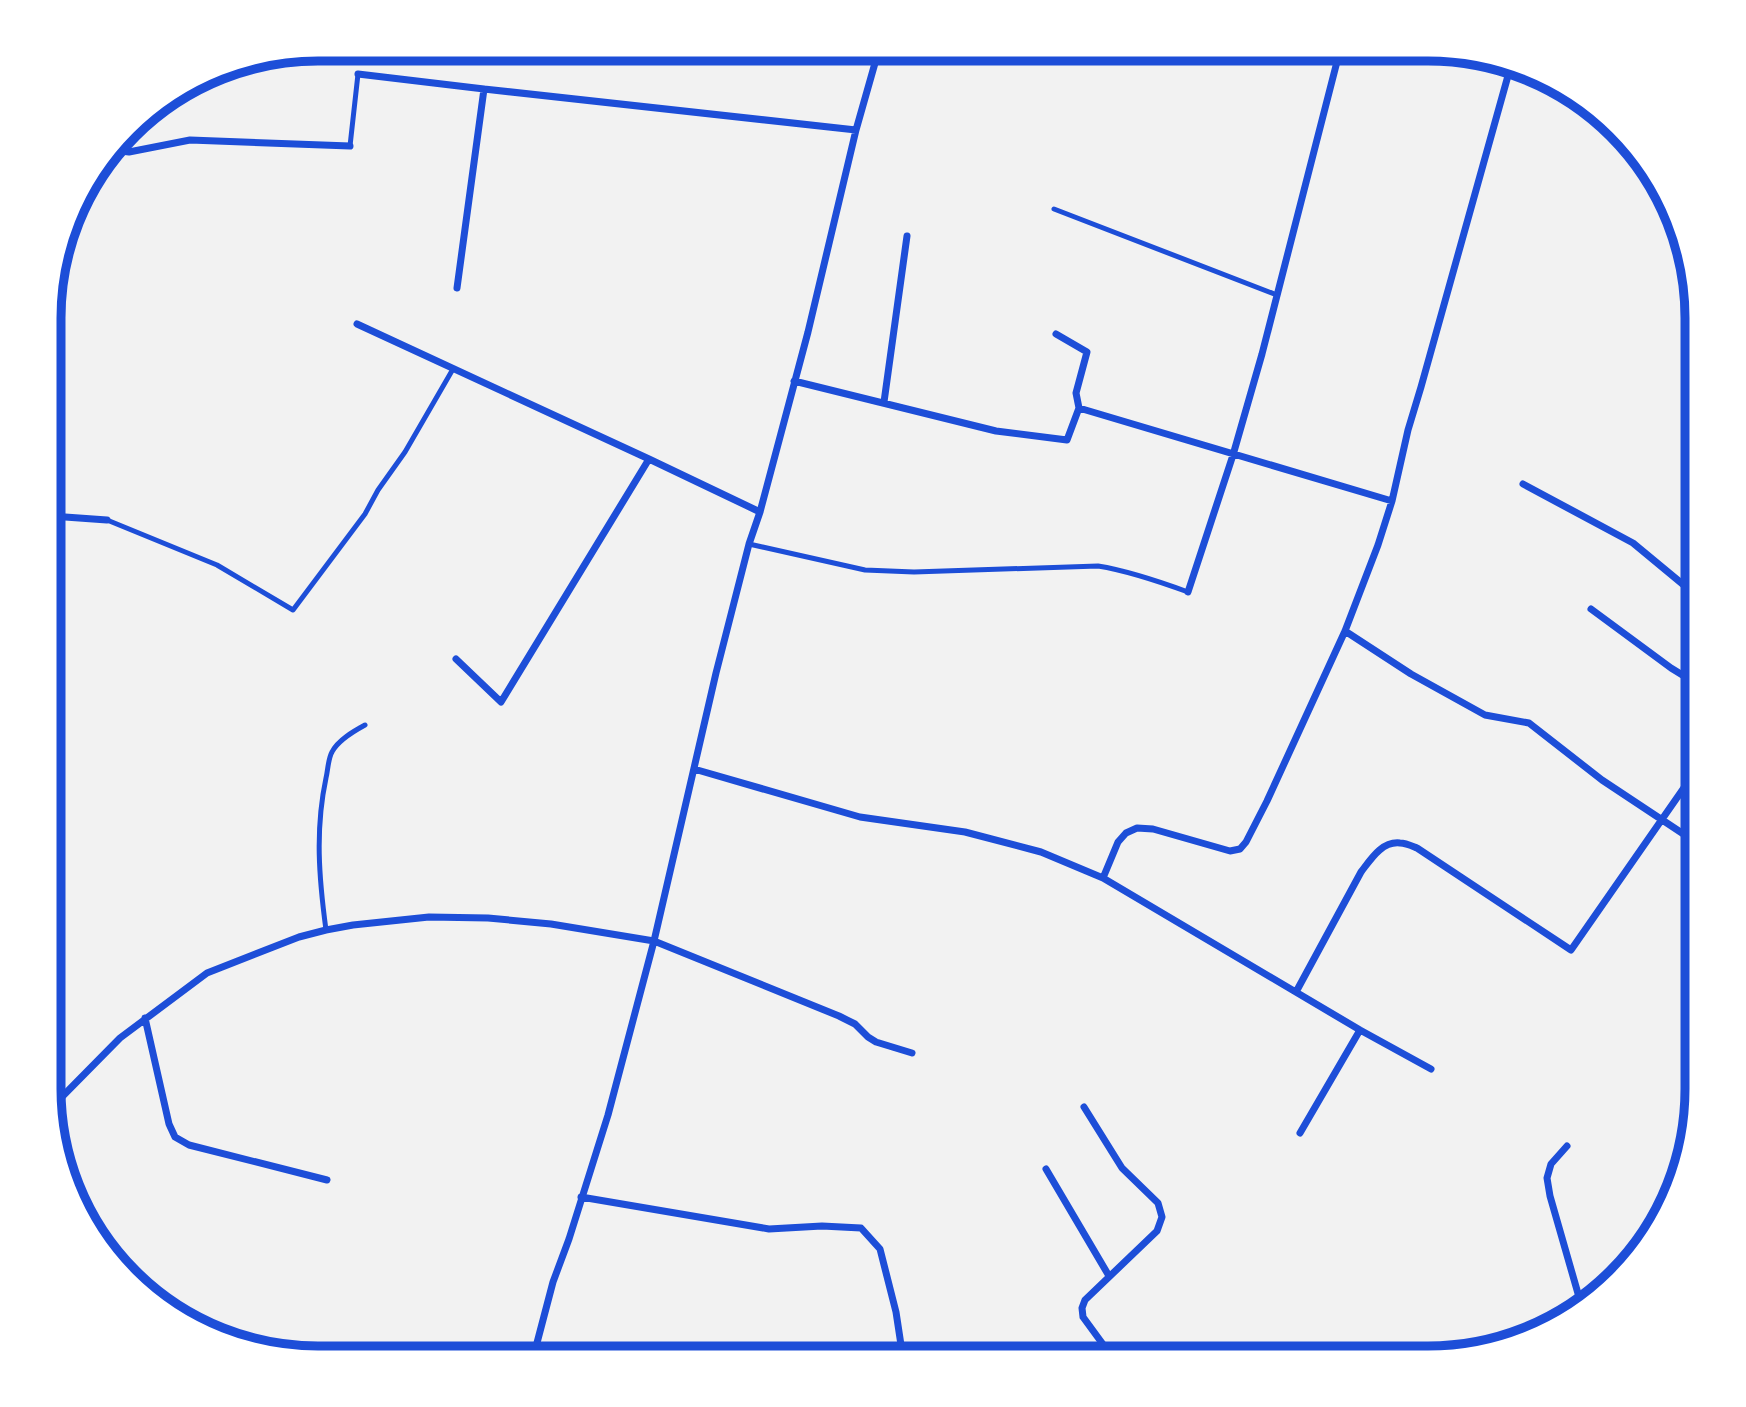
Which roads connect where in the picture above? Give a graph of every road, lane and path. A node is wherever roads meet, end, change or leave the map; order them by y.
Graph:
1 (875, 61) edge
2 (1337, 61) edge
3 (358, 74) joint
4 (1508, 74) edge
5 (484, 89) junction
6 (856, 130) junction
7 (350, 146) joint
8 (123, 151) edge
9 (1054, 209) dead end
10 (907, 236) dead end
11 (457, 288) dead end
12 (1277, 295) junction
13 (357, 324) dead end
14 (1056, 334) dead end
15 (453, 369) junction
16 (794, 381) junction
17 (884, 402) junction
18 (1079, 408) junction
19 (1233, 455) junction
20 (649, 459) junction
21 (1523, 484) dead end
22 (1392, 501) junction
23 (760, 512) junction
24 (61, 517) edge
25 (107, 520) joint
26 (749, 544) junction
27 (1685, 586) edge
28 (1188, 592) joint
29 (1591, 609) dead end
30 (1345, 631) junction
31 (456, 659) dead end
32 (1685, 677) edge
33 (365, 724) dead end
34 (694, 769) junction
35 (1685, 786) edge
36 (1661, 820) junction
37 (1685, 835) edge
38 (1103, 878) junction
39 (326, 930) junction
40 (654, 941) junction
41 (1296, 992) junction
42 (145, 1018) junction
43 (1360, 1030) junction
44 (912, 1053) dead end
45 (1431, 1069) dead end
46 (61, 1097) edge
47 (1084, 1107) dead end
48 (1300, 1133) dead end
49 (1567, 1146) dead end
50 (1045, 1169) dead end
51 (327, 1180) dead end
52 (581, 1197) junction
53 (1109, 1276) junction
54 (1579, 1297) edge
55 (536, 1346) edge
56 (901, 1346) edge
57 (1104, 1346) edge

1 - 6 street
2 - 12 street
3 - 5 street
3 - 7 lane
4 - 22 street
5 - 6 street
5 - 11 street
6 - 16 street
7 - 8 street
9 - 12 lane
10 - 17 street
12 - 19 street
13 - 15 street
14 - 18 street
15 - 20 street
15 - 25 lane
16 - 17 street
16 - 23 street
17 - 18 street
18 - 19 street
19 - 22 street
19 - 28 street
20 - 23 street
20 - 31 street
21 - 27 street
22 - 30 street
23 - 26 street
24 - 25 street
26 - 28 lane
26 - 34 street
29 - 32 street
30 - 36 street
30 - 38 street
33 - 39 lane
34 - 38 street
34 - 40 street
35 - 36 street
36 - 37 street
36 - 41 street
38 - 41 street
39 - 40 street
39 - 42 street
40 - 44 street
40 - 52 street
41 - 43 street
42 - 46 street
42 - 51 street
43 - 45 street
43 - 48 street
47 - 53 street
49 - 54 street
50 - 53 street
52 - 55 street
52 - 56 street
53 - 57 street

